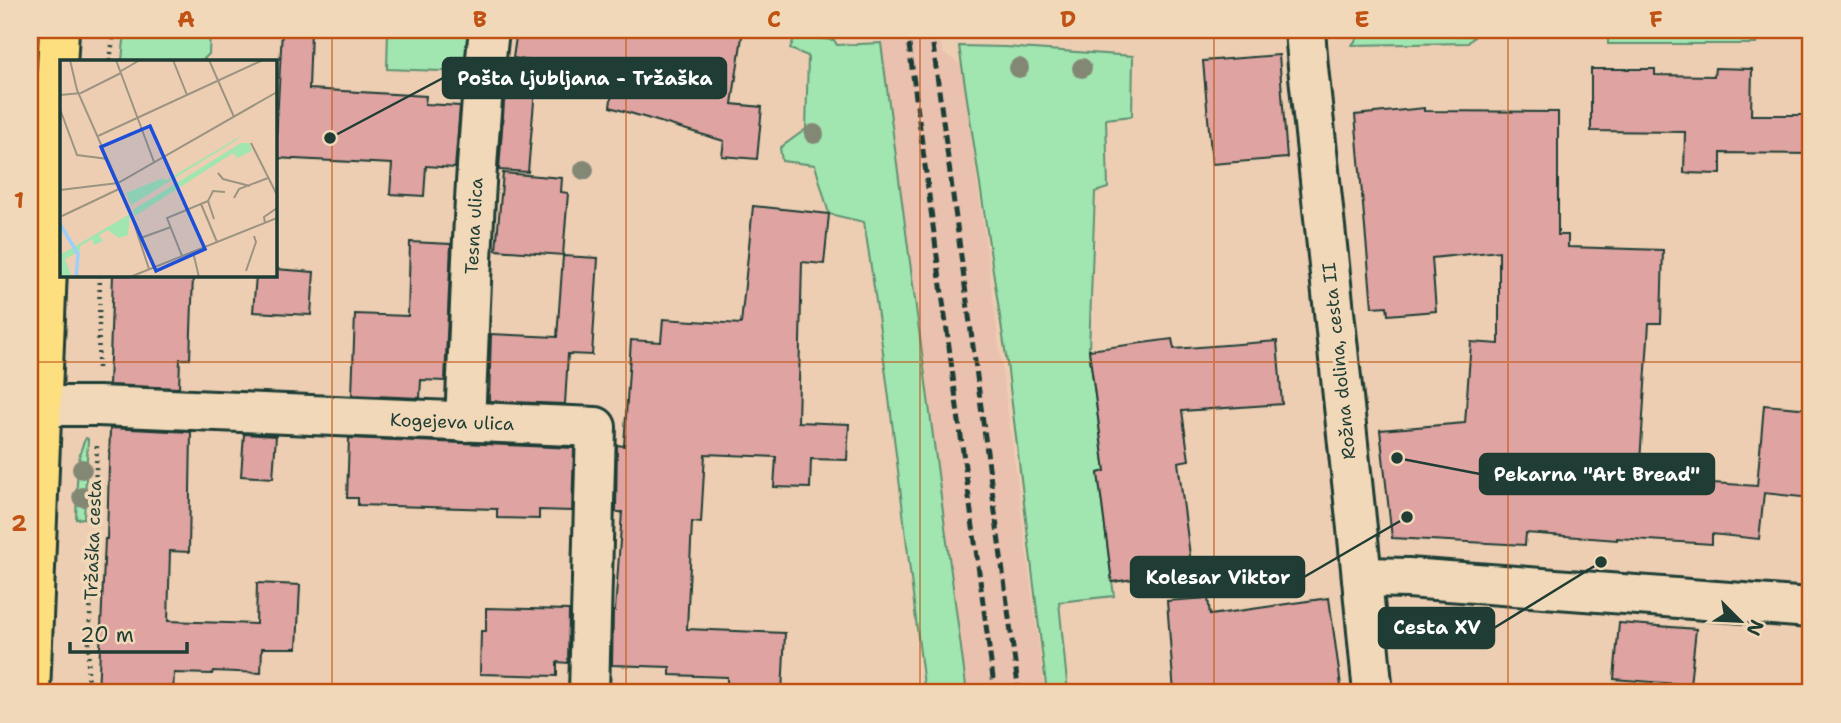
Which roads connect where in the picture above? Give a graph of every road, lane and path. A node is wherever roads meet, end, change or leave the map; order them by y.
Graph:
1 (489, 30) edge
2 (1305, 30) edge
3 (77, 31) edge
4 (114, 31) edge
5 (71, 60) edge
6 (110, 60) edge
7 (60, 114) edge
8 (39, 217) edge
9 (100, 276) edge
10 (98, 370) dead end
11 (43, 405) junction
12 (466, 422) junction
13 (97, 442) dead end
14 (33, 560) edge
15 (1362, 577) junction
16 (1811, 608) edge
17 (30, 693) edge
18 (87, 693) edge
19 (589, 693) edge
20 (1373, 693) edge

1 - 12 street, Tesna ulica
2 - 15 street, Rožna dolina, cesta II
3 - 4 path
3 - 5 main road
4 - 6 path
7 - 8 main road
8 - 11 main road
9 - 10 path
11 - 12 street, Kogejeva ulica
11 - 14 main road
12 - 19 street, Kogejeva ulica
13 - 18 path, Tržaška cesta
14 - 17 main road
15 - 16 street
15 - 20 street, Rožna dolina, cesta II

